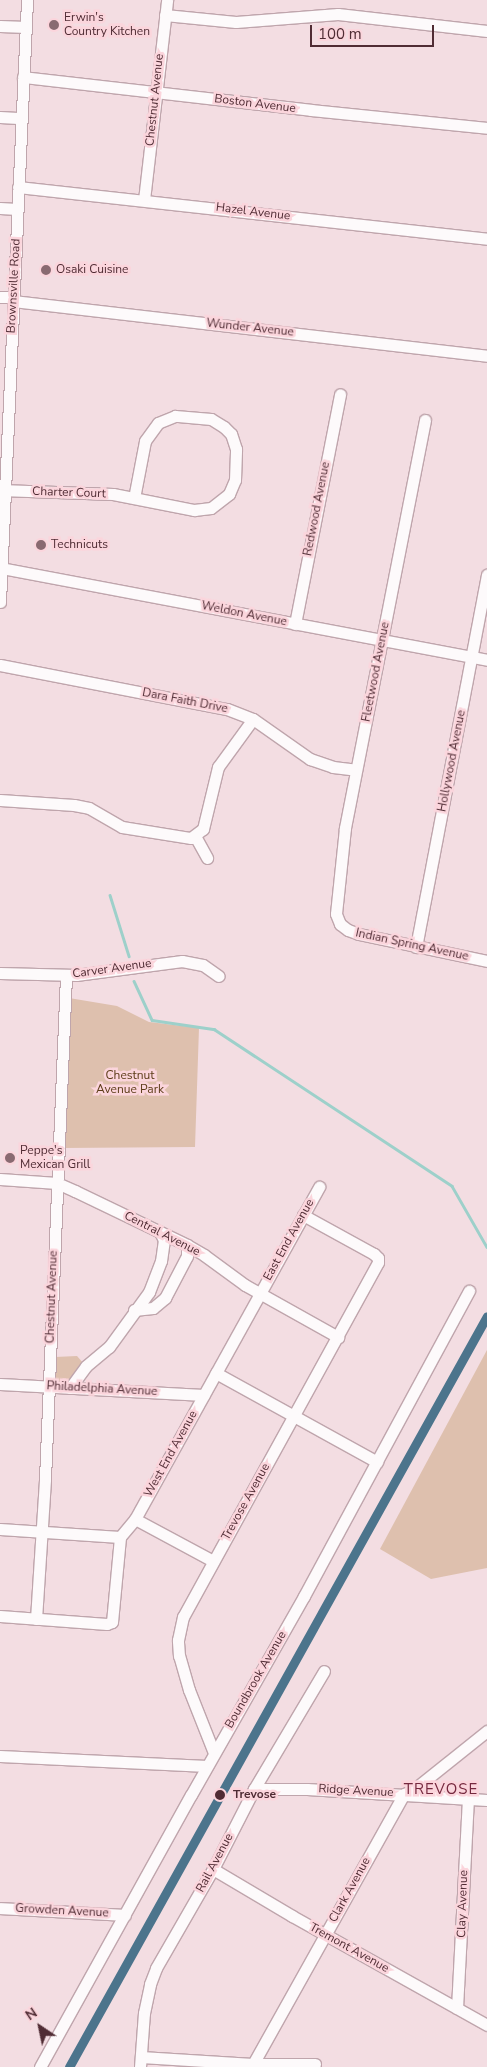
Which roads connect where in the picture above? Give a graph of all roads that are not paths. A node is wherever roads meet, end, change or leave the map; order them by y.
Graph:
1 (27, 0) edge
2 (167, 0) edge
3 (165, 15) junction
4 (0, 26) edge
5 (26, 27) junction
6 (487, 31) edge
7 (23, 77) junction
8 (156, 92) junction
9 (0, 117) edge
10 (22, 118) junction
11 (487, 128) edge
12 (18, 187) junction
13 (144, 200) junction
14 (0, 208) edge
15 (18, 209) junction
16 (487, 239) edge
17 (0, 296) edge
18 (14, 299) junction
19 (487, 356) edge
20 (5, 387) edge
21 (340, 394) dead end
22 (425, 420) dead end
23 (2, 490) edge
24 (134, 498) junction
25 (2, 568) junction
26 (487, 575) edge
27 (0, 602) edge
28 (295, 624) junction
29 (382, 640) junction
30 (472, 657) junction
31 (487, 660) edge
32 (0, 665) edge
33 (253, 720) junction
34 (356, 770) junction
35 (0, 800) edge
36 (196, 836) junction
37 (207, 858) dead end
38 (340, 924) joint
39 (416, 947) junction
40 (487, 961) edge
41 (0, 973) edge
42 (66, 975) junction
43 (219, 976) dead end
44 (0, 1179) edge
45 (57, 1183) junction
46 (319, 1187) dead end
47 (303, 1215) junction
48 (160, 1232) junction
49 (186, 1245) junction
50 (469, 1291) dead end
51 (260, 1294) junction
52 (134, 1310) junction
53 (338, 1336) junction
54 (216, 1373) junction
55 (0, 1384) edge
56 (48, 1386) junction
57 (70, 1388) junction
58 (204, 1395) junction
59 (294, 1416) junction
60 (377, 1462) junction
61 (135, 1520) junction
62 (0, 1529) edge
63 (41, 1531) junction
64 (120, 1537) junction
65 (213, 1561) junction
66 (0, 1616) edge
67 (36, 1619) junction
68 (324, 1671) dead end
69 (487, 1731) edge
70 (214, 1753) junction
71 (0, 1756) edge
72 (207, 1766) junction
73 (254, 1789) junction
74 (404, 1794) junction
75 (468, 1799) junction
76 (487, 1800) edge
77 (213, 1869) junction
78 (0, 1908) edge
79 (125, 1915) junction
80 (325, 1934) junction
81 (457, 2008) junction
82 (487, 2025) edge
83 (140, 2062) edge
84 (253, 2064) junction
85 (315, 2064) dead end
86 (40, 2067) edge

1 - 5 street, Brownsville Road
2 - 3 street, Chestnut Avenue
3 - 6 street
3 - 8 street, Chestnut Avenue
4 - 5 street
5 - 7 street, Brownsville Road
7 - 8 street, Boston Avenue
7 - 10 street, Brownsville Road
8 - 11 street, Boston Avenue
8 - 13 street, Chestnut Avenue
9 - 10 street
10 - 12 street, Brownsville Road
12 - 13 street, Hazel Avenue
12 - 15 street, Brownsville Road
13 - 16 street, Hazel Avenue
14 - 15 street
15 - 18 street, Brownsville Road
17 - 18 street, Wunder Avenue
18 - 19 street, Wunder Avenue
18 - 20 street, Brownsville Road
20 - 23 street, Brownsville Road
21 - 28 street, Redwood Avenue
22 - 29 street, Fleetwood Avenue
23 - 24 street, Charter Court
23 - 25 street, Brownsville Road
24 - 24 street, Charter Court
25 - 27 street, Brownsville Road
25 - 28 street, Weldon Avenue
26 - 30 street, Hollywood Avenue
28 - 29 street, Weldon Avenue
29 - 30 street, Weldon Avenue
29 - 34 street, Fleetwood Avenue
30 - 31 street, Weldon Avenue
30 - 39 street, Hollywood Avenue
32 - 33 street, Dara Faith Drive
33 - 34 street, Dara Faith Drive
33 - 36 street
34 - 38 street, Fleetwood Avenue
35 - 36 street
36 - 37 street
38 - 39 street, Indian Spring Avenue
39 - 40 street, Indian Spring Avenue
41 - 42 street, Carver Avenue
42 - 43 street, Carver Avenue
42 - 45 street, Chestnut Avenue
44 - 45 street, Central Avenue
45 - 48 street, Central Avenue
45 - 56 street, Chestnut Avenue
46 - 47 street, East End Avenue
47 - 51 street, East End Avenue
47 - 53 street, Trevose Avenue
48 - 49 street, Central Avenue
48 - 52 street
49 - 51 street, Central Avenue
49 - 52 street
50 - 60 street, Boundbrook Avenue
51 - 53 street, Central Avenue
51 - 54 street, West End Avenue
52 - 57 street
53 - 59 street, Trevose Avenue
54 - 58 street, West End Avenue
54 - 59 street
55 - 56 street, Philadelphia Avenue
56 - 57 street, Philadelphia Avenue
56 - 63 street, Chestnut Avenue
57 - 58 street, Philadelphia Avenue
58 - 61 street, West End Avenue
59 - 60 street
59 - 65 street, Trevose Avenue
60 - 70 street, Boundbrook Avenue
61 - 64 street, West End Avenue
61 - 65 street
62 - 63 street
63 - 64 street
63 - 67 street, Chestnut Avenue
64 - 67 street
65 - 70 street, Trevose Avenue
66 - 67 street
68 - 73 street, Rail Avenue
69 - 74 street
70 - 72 street, Boundbrook Avenue
71 - 72 street
72 - 79 street, Boundbrook Avenue
73 - 74 street, Ridge Avenue
73 - 77 street, Rail Avenue
74 - 75 street, Ridge Avenue
74 - 80 street, Clark Avenue
75 - 76 street, Ridge Avenue
75 - 81 street, Clay Avenue
77 - 80 street, Tremont Avenue
77 - 83 street, Rail Avenue
78 - 79 street, Growden Avenue
79 - 86 street, Boundbrook Avenue
80 - 81 street, Tremont Avenue
80 - 84 street, Clark Avenue
81 - 82 street, Tremont Avenue
83 - 84 street
84 - 85 street

